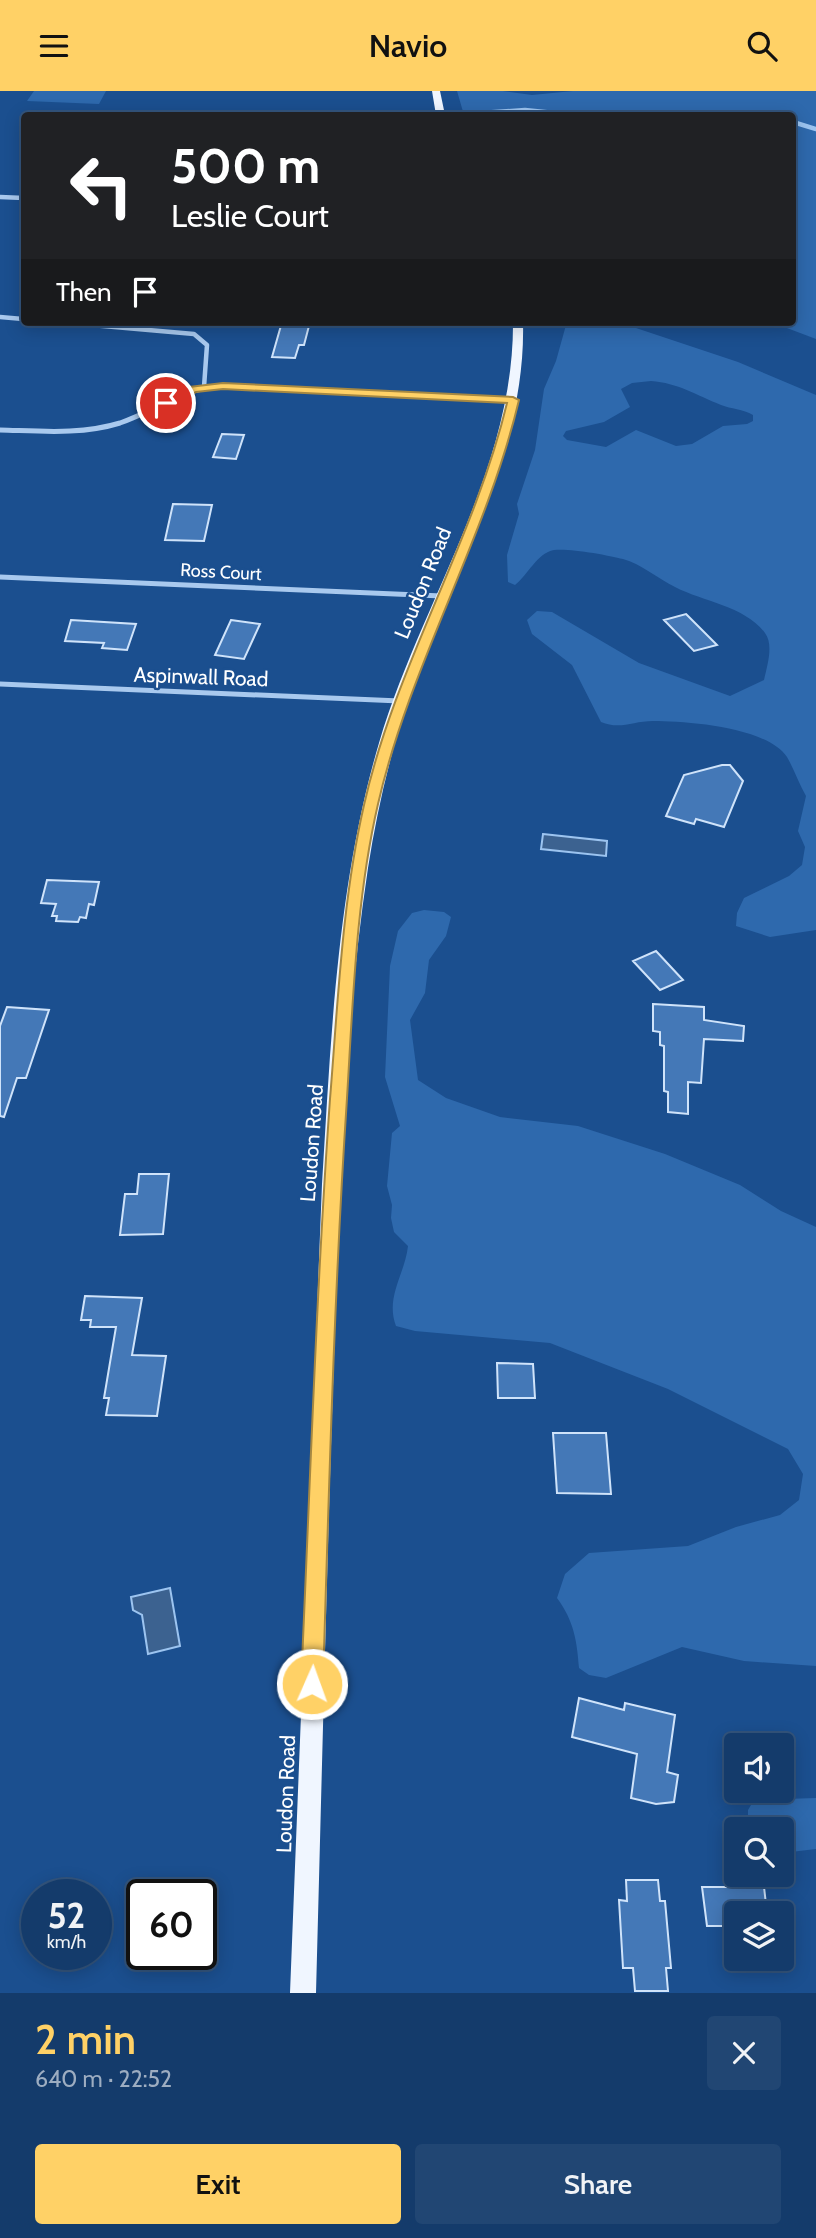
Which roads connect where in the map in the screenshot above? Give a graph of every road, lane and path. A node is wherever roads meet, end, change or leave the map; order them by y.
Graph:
1 (436, 91) edge
2 (440, 112) edge
3 (0, 197) edge
4 (21, 198) edge
5 (0, 317) edge
6 (21, 321) edge
7 (118, 326) edge
8 (518, 326) edge
9 (204, 387) junction
10 (513, 400) junction
11 (0, 430) edge
12 (0, 577) edge
13 (442, 596) junction
14 (0, 684) edge
15 (400, 701) junction
16 (303, 1993) edge

1 - 2 main road
3 - 4 street
5 - 6 street
7 - 9 street
8 - 10 main road, Loudon Road
9 - 10 street
9 - 11 street
10 - 13 main road, Loudon Road
12 - 13 street, Ross Court
13 - 15 main road, Loudon Road
14 - 15 street, Aspinwall Road
15 - 16 main road, Loudon Road

